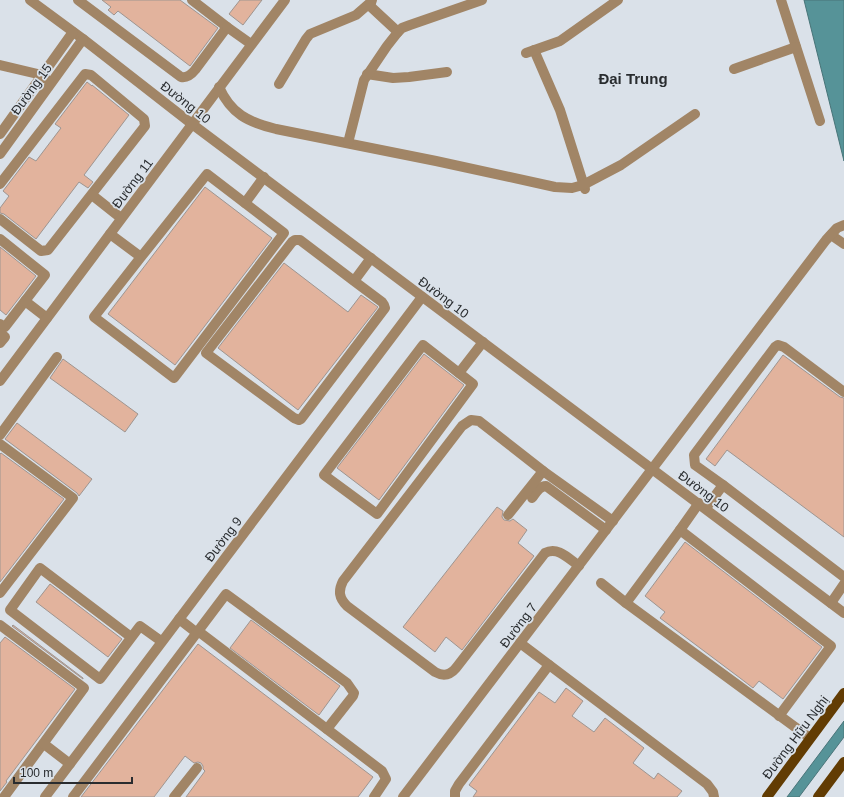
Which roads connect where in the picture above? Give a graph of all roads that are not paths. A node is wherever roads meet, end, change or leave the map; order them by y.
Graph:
1 (30, 0) edge
2 (78, 0) edge
3 (192, 0) edge
4 (285, 0) edge
5 (482, 0) edge
6 (618, 0) edge
7 (781, 0) edge
8 (372, 1) edge
9 (227, 27) junction
10 (73, 32) junction
11 (398, 32) junction
12 (83, 39) junction
13 (252, 44) junction
14 (796, 47) junction
15 (0, 65) edge
16 (734, 69) dead end
17 (447, 72) dead end
18 (367, 74) junction
19 (42, 75) junction
20 (52, 84) junction
21 (279, 84) dead end
22 (219, 87) junction
23 (695, 114) dead end
24 (820, 121) dead end
25 (192, 124) junction
26 (0, 134) edge
27 (348, 143) junction
28 (0, 154) edge
29 (264, 177) junction
30 (0, 184) edge
31 (584, 187) junction
32 (92, 195) junction
33 (245, 203) junction
34 (121, 218) junction
35 (0, 219) edge
36 (844, 225) edge
37 (110, 234) junction
38 (831, 235) junction
39 (0, 239) edge
40 (844, 244) edge
41 (141, 257) junction
42 (371, 258) junction
43 (354, 281) junction
44 (422, 297) junction
45 (25, 301) junction
46 (47, 318) junction
47 (0, 324) edge
48 (0, 333) edge
49 (483, 342) junction
50 (0, 343) edge
51 (57, 357) dead end
52 (459, 373) junction
53 (0, 381) edge
54 (844, 392) edge
55 (0, 435) edge
56 (0, 444) edge
57 (653, 468) junction
58 (543, 471) junction
59 (723, 485) junction
60 (532, 498) dead end
61 (703, 506) junction
62 (508, 515) dead end
63 (613, 521) junction
64 (606, 530) junction
65 (680, 530) junction
66 (579, 566) junction
67 (844, 577) edge
68 (601, 583) dead end
69 (844, 584) edge
70 (0, 593) edge
71 (626, 603) junction
72 (831, 603) junction
73 (844, 613) edge
74 (179, 619) junction
75 (0, 625) edge
76 (198, 632) junction
77 (131, 637) junction
78 (162, 642) junction
79 (520, 643) junction
80 (549, 665) junction
81 (844, 693) edge
82 (779, 716) junction
83 (327, 729) junction
84 (810, 738) junction
85 (44, 744) junction
86 (844, 762) edge
87 (70, 764) junction
88 (197, 768) dead end
89 (4, 797) edge
90 (45, 797) edge
91 (73, 797) edge
92 (174, 797) edge
93 (374, 797) edge
94 (403, 797) edge
95 (455, 797) edge
96 (714, 797) edge
97 (767, 797) edge
98 (818, 797) edge

1 - 10 street, Đường 10
2 - 9 street
3 - 9 street
4 - 13 street, Đường 11
5 - 11 street
6 - 31 street
7 - 14 street
8 - 11 street
8 - 21 street
9 - 13 street
10 - 12 street, Đường 10
10 - 19 street, Đường 15
11 - 18 street
12 - 20 street, Đường 15
12 - 25 street, Đường 10
13 - 22 street, Đường 11
14 - 16 street
14 - 24 street
15 - 19 street
17 - 18 street
18 - 27 street
19 - 20 street
19 - 26 street, Đường 15
20 - 28 street, Đường 15
22 - 25 street, Đường 11
22 - 27 street
23 - 31 street
25 - 29 street, Đường 10
25 - 34 street, Đường 11
27 - 31 street
29 - 33 street
29 - 42 street, Đường 10
30 - 32 street
32 - 34 street
32 - 35 street
33 - 41 street
33 - 41 street
34 - 37 street, Đường 11
36 - 38 street, Đường 7
37 - 41 street
37 - 46 street, Đường 11
38 - 40 street
38 - 57 street, Đường 7
39 - 45 street
42 - 43 street
42 - 44 street, Đường 10
43 - 43 street
44 - 49 street, Đường 10
44 - 74 street, Đường 9
45 - 46 street
45 - 47 street
46 - 53 street, Đường 11
48 - 50 street
49 - 52 street
49 - 57 street, Đường 10
51 - 55 street
52 - 52 street
54 - 59 street
56 - 70 street
57 - 61 street, Đường 10
57 - 63 street, Đường 7
58 - 62 street
58 - 63 street
58 - 66 street
59 - 61 street
59 - 67 street
60 - 64 street
61 - 65 street
61 - 72 street, Đường 10
63 - 64 street, Đường 7
64 - 66 street, Đường 7
65 - 71 street
65 - 82 street
66 - 79 street, Đường 7
68 - 71 street
69 - 72 street
71 - 82 street
72 - 73 street, Đường 10
74 - 76 street
74 - 78 street, Đường 9
75 - 85 street
76 - 83 street
76 - 83 street
76 - 91 street
77 - 77 street
77 - 78 street
78 - 87 street, Đường 9
79 - 80 street
79 - 94 street, Đường 7
80 - 95 street
80 - 96 street
81 - 84 main road, Đường Hữu Nghị
82 - 84 street
83 - 93 street
84 - 97 main road, Đường Hữu Nghị
85 - 87 street
85 - 89 street
86 - 98 main road
87 - 90 street, Đường 9
88 - 92 street

